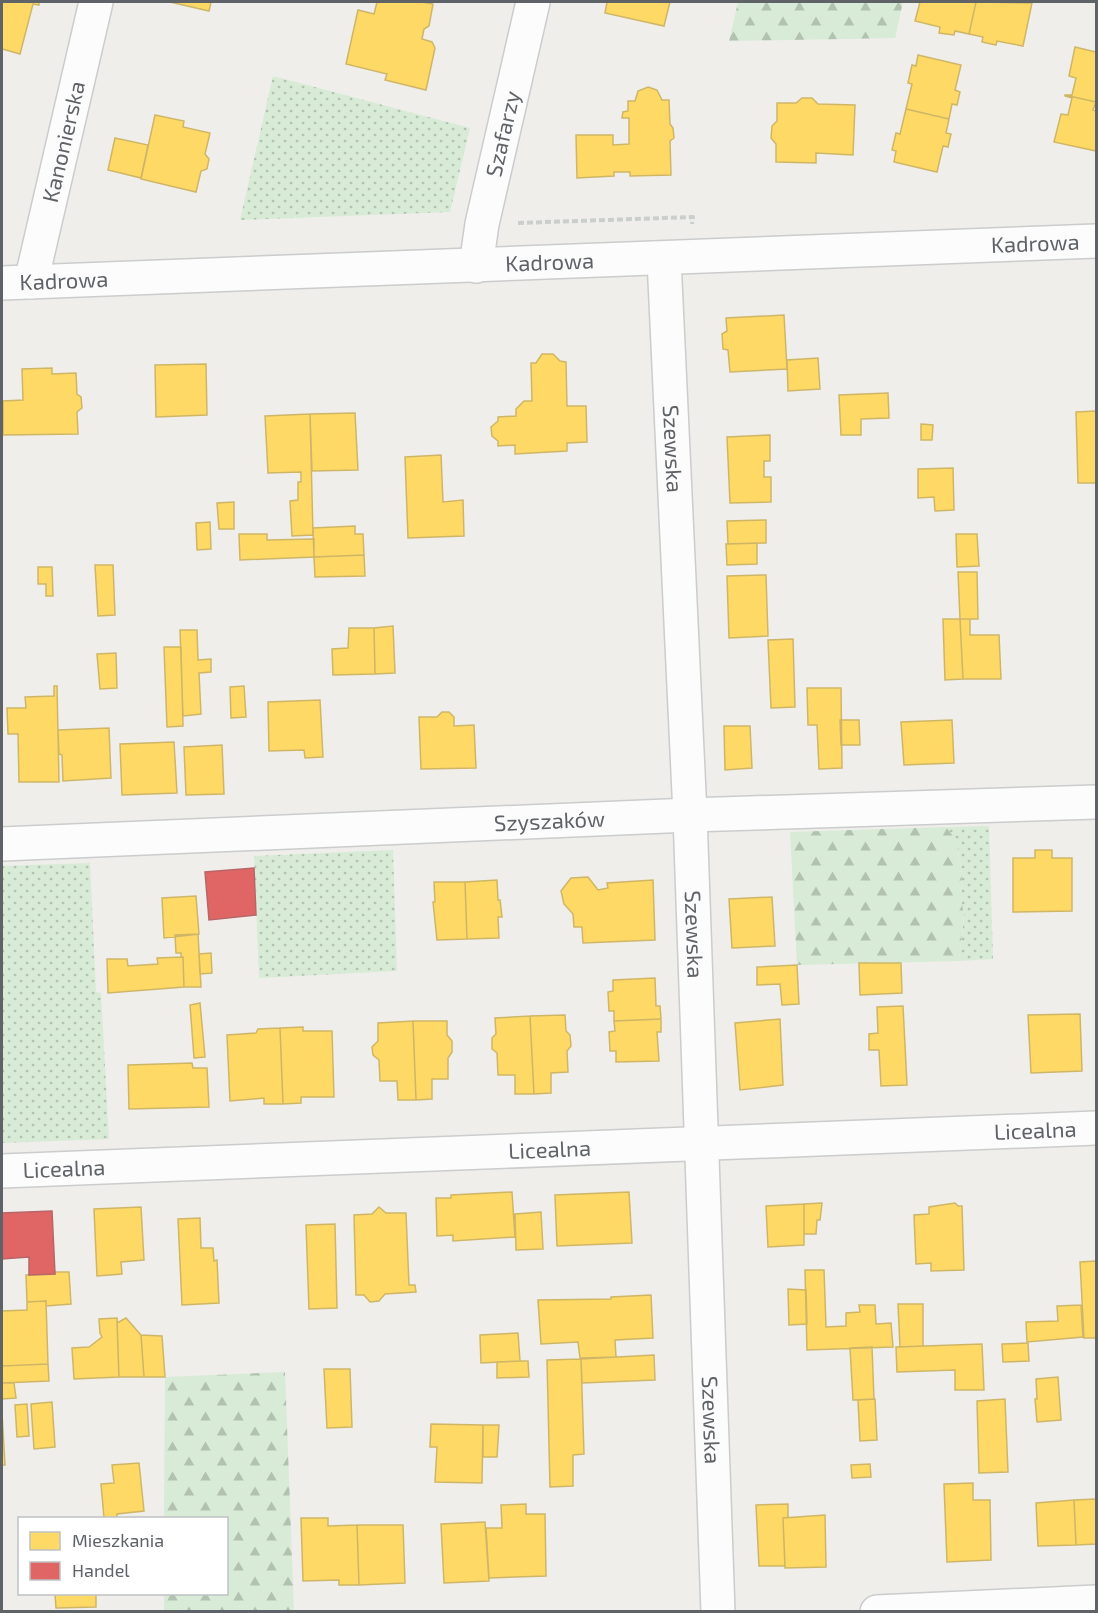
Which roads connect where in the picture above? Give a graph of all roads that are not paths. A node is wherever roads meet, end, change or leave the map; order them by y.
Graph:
1 (96, 2) edge
2 (533, 2) edge
3 (1096, 241) edge
4 (664, 259) junction
5 (476, 266) junction
6 (16, 282) edge
7 (1096, 802) edge
8 (690, 814) junction
9 (2, 844) edge
10 (1096, 1128) edge
11 (702, 1143) junction
12 (2, 1171) edge
13 (1096, 1602) edge
14 (718, 1611) edge
15 (877, 1611) edge

1 - 6 street, Kanonierska
2 - 5 street, Szafarzy
3 - 4 street, Kadrowa
4 - 5 street, Kadrowa
4 - 8 street, Szewska
5 - 6 street, Kadrowa
7 - 8 street, Szyszaków
8 - 9 street, Szyszaków
8 - 11 street, Szewska
10 - 11 street, Licealna
11 - 12 street, Licealna
11 - 14 street, Szewska
13 - 15 street

